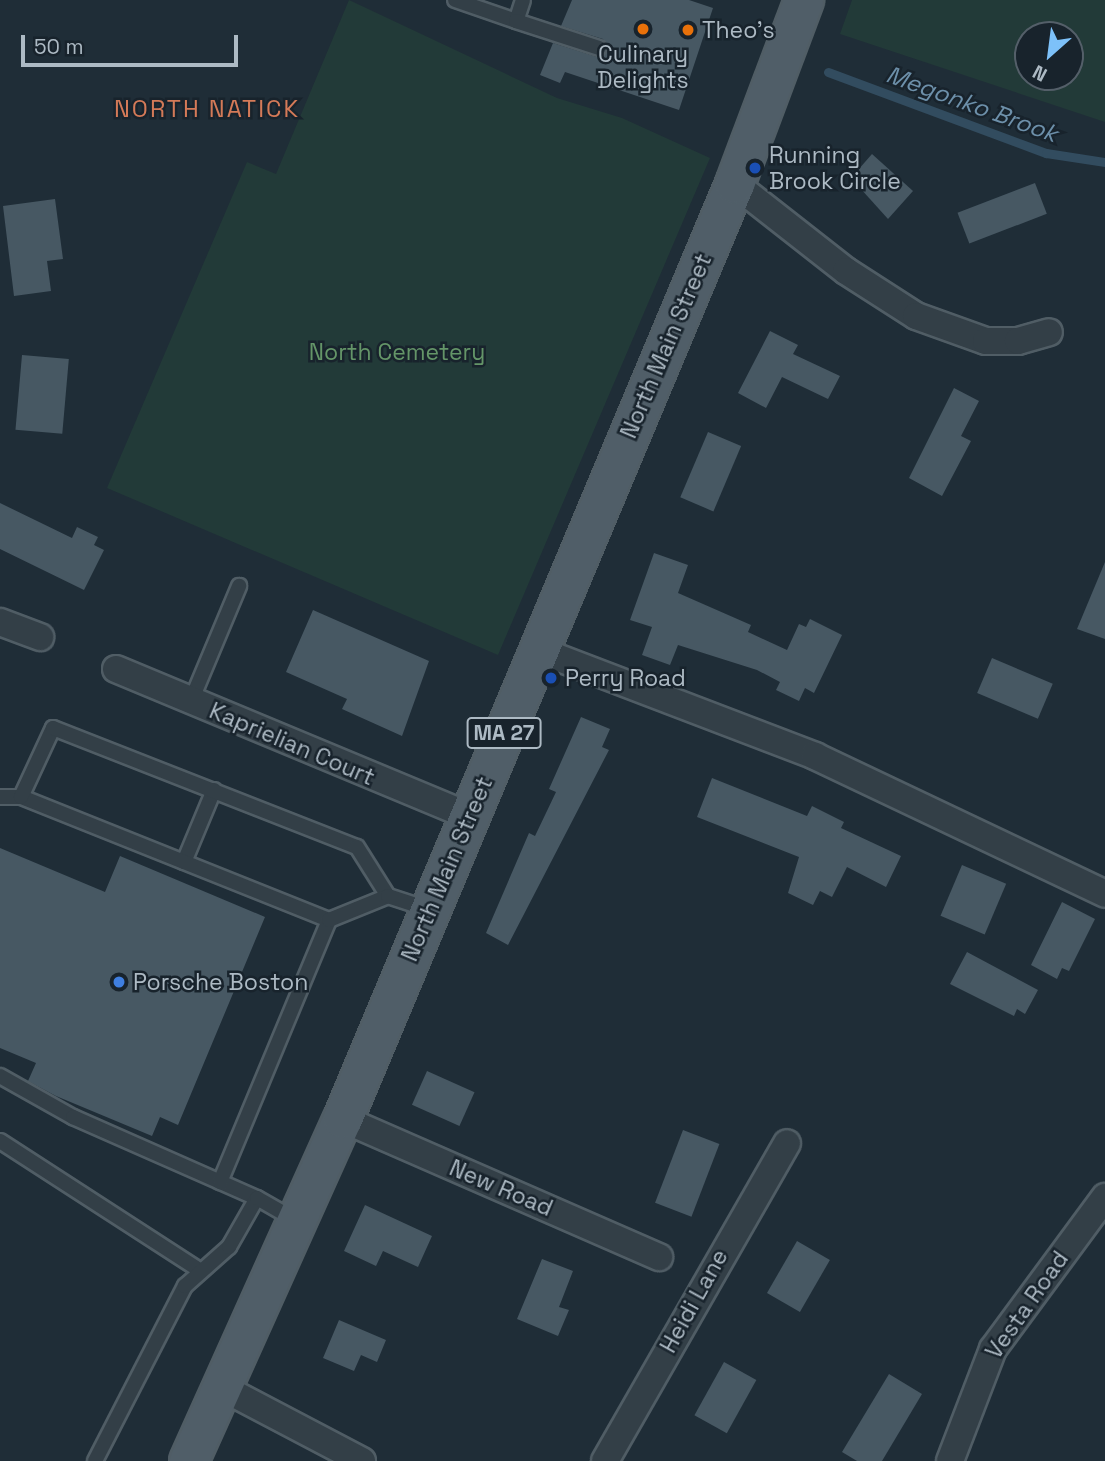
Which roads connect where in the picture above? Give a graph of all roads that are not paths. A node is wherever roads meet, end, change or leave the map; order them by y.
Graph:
1 (455, 0) edge
2 (523, 0) edge
3 (804, 0) edge
4 (516, 21) junction
5 (600, 48) dead end
6 (735, 184) junction
7 (1049, 332) dead end
8 (239, 586) dead end
9 (0, 622) edge
10 (40, 637) dead end
11 (538, 650) junction
12 (116, 669) dead end
13 (191, 701) junction
14 (214, 790) junction
15 (0, 797) edge
16 (21, 797) junction
17 (469, 816) junction
18 (184, 862) junction
19 (1105, 894) edge
20 (388, 896) junction
21 (430, 910) junction
22 (329, 920) junction
23 (0, 1076) edge
24 (343, 1119) junction
25 (0, 1141) edge
26 (787, 1143) dead end
27 (220, 1182) junction
28 (1105, 1197) edge
29 (257, 1198) junction
30 (298, 1222) junction
31 (659, 1257) dead end
32 (201, 1271) junction
33 (223, 1388) junction
34 (95, 1461) edge
35 (189, 1461) edge
36 (362, 1461) edge
37 (605, 1461) edge
38 (950, 1461) edge

1 - 4 lane
2 - 4 lane
3 - 6 main road, North Main Street / MA 27
4 - 5 lane
6 - 7 street
6 - 11 main road, North Main Street / MA 27
8 - 13 lane
9 - 10 street
11 - 17 main road, North Main Street / MA 27
11 - 19 street
12 - 13 street, Kaprielian Court
13 - 17 street, Kaprielian Court
14 - 16 lane
14 - 18 lane
14 - 20 lane
15 - 16 lane
16 - 18 lane
17 - 21 main road, North Main Street / MA 27
18 - 22 lane
20 - 21 lane
20 - 22 lane
21 - 24 main road, North Main Street / MA 27
22 - 27 lane
23 - 27 lane
24 - 30 main road, North Main Street / MA 27
24 - 31 street, New Road
25 - 32 lane
26 - 37 street, Heidi Lane
27 - 29 lane
28 - 38 street, Vesta Road
29 - 30 lane
29 - 32 lane
30 - 33 main road, North Main Street / MA 27
32 - 34 lane
33 - 35 main road, North Main Street / MA 27
33 - 36 street

